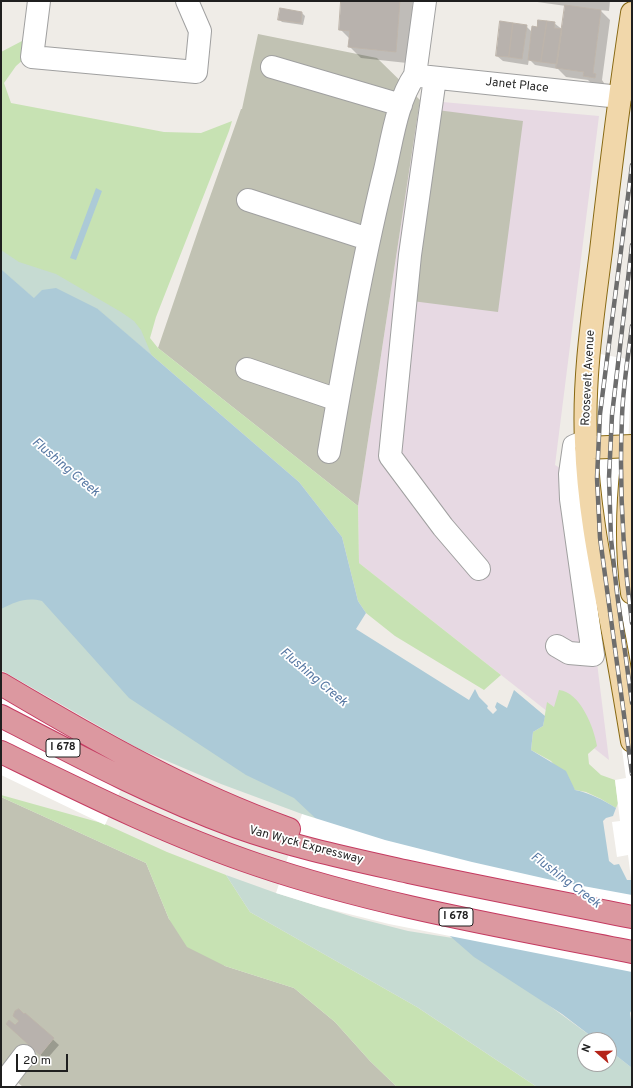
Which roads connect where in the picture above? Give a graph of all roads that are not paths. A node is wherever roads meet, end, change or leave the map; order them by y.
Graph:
1 (39, 1) edge
2 (187, 1) edge
3 (425, 1) edge
4 (632, 13) edge
5 (272, 67) dead end
6 (425, 77) junction
7 (620, 97) junction
8 (401, 105) junction
9 (248, 200) dead end
10 (368, 239) junction
11 (247, 369) dead end
12 (338, 400) junction
13 (586, 444) junction
14 (632, 446) edge
15 (329, 452) dead end
16 (632, 464) edge
17 (479, 568) dead end
18 (632, 593) edge
19 (557, 646) dead end
20 (1, 684) edge
21 (1, 716) edge
22 (632, 741) edge
23 (1, 752) edge
24 (1, 757) edge
25 (130, 770) junction
26 (59, 780) junction
27 (632, 917) edge
28 (632, 952) edge
29 (24, 1056) dead end
30 (1, 1086) edge

1 - 2 street
3 - 6 street
4 - 7 main road, Roosevelt Avenue
5 - 8 street
6 - 7 street, Janet Place
6 - 8 street
6 - 17 street
7 - 13 main road, Roosevelt Avenue
8 - 10 street
9 - 10 street
10 - 12 street
11 - 12 street
12 - 15 street
13 - 14 main road
13 - 19 street
13 - 22 main road, Roosevelt Avenue
16 - 18 main road
20 - 25 highway
21 - 25 highway, I 678
23 - 26 highway, I 678
24 - 26 highway
25 - 27 highway, Van Wyck Expressway
26 - 28 highway, I 678
29 - 30 street

